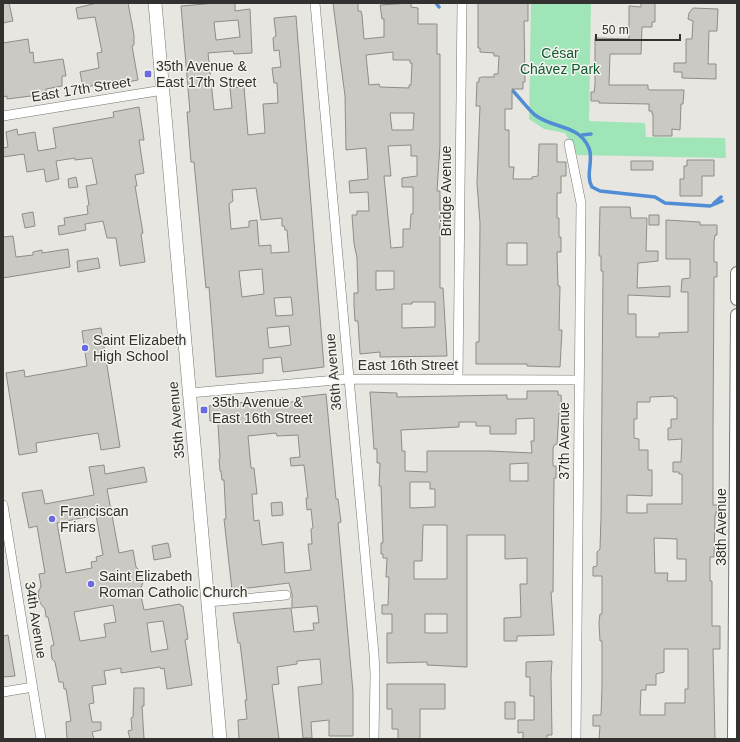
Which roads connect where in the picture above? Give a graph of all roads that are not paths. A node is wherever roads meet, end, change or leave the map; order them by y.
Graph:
1 (156, 3) edge
2 (315, 3) edge
3 (462, 3) edge
4 (163, 90) junction
5 (3, 116) edge
6 (569, 144) dead end
7 (737, 273) edge
8 (737, 299) edge
9 (737, 315) edge
10 (458, 378) junction
11 (348, 379) junction
12 (578, 380) junction
13 (190, 393) junction
14 (3, 505) edge
15 (286, 595) dead end
16 (208, 602) junction
17 (33, 687) junction
18 (3, 692) edge
19 (42, 739) edge
20 (220, 739) edge
21 (374, 739) edge
22 (576, 739) edge
23 (734, 739) edge

1 - 4 main road, 35th Avenue
2 - 11 street, 36th Avenue
3 - 10 street, Bridge Avenue
4 - 5 street, East 17th Street
4 - 13 main road, 35th Avenue
6 - 12 street, 37th Avenue
7 - 8 street
9 - 23 street, 38th Avenue
10 - 11 street, East 16th Street
10 - 12 street, East 16th Street
11 - 13 street, East 16th Street
11 - 21 street, 36th Avenue
12 - 22 street, 37th Avenue
13 - 16 main road, 35th Avenue
14 - 17 street, 34th Avenue
15 - 16 street
16 - 20 main road, 35th Avenue
17 - 18 street
17 - 19 street, 34th Avenue

